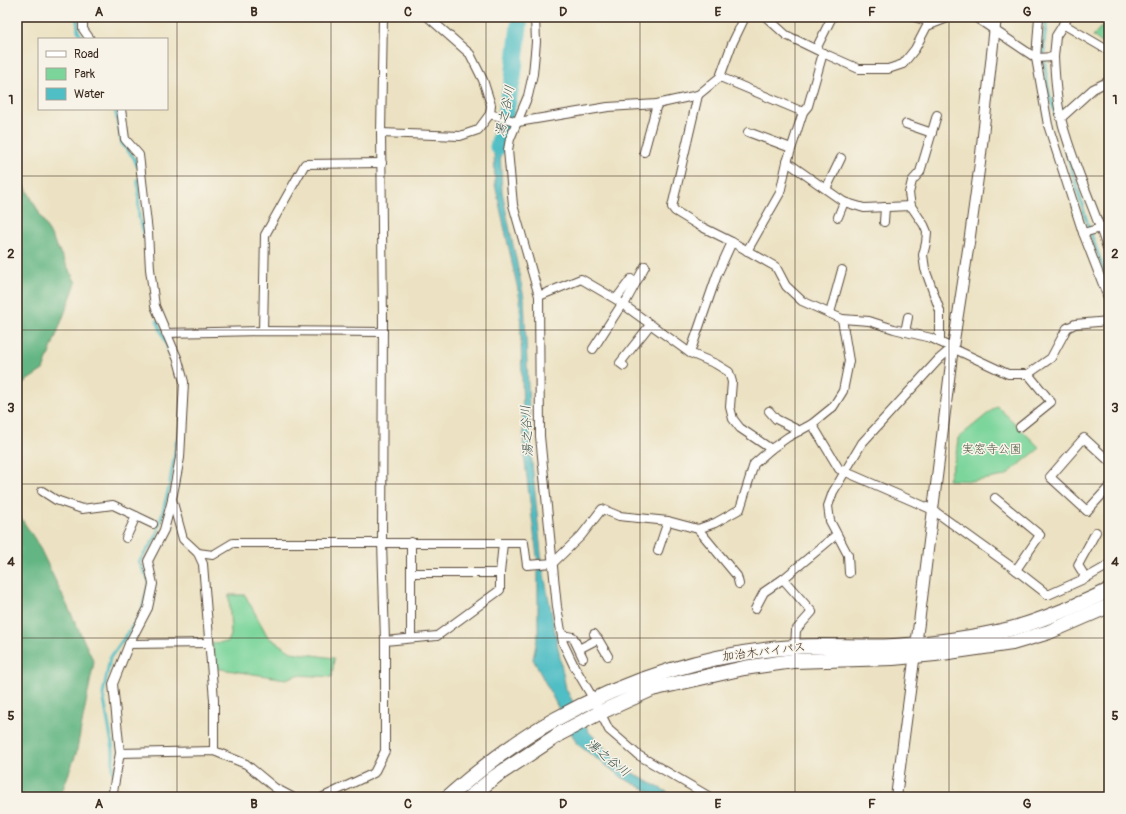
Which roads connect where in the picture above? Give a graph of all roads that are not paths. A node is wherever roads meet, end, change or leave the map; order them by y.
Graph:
1 (83, 17) edge
2 (383, 17) edge
3 (428, 17) edge
4 (535, 17) edge
5 (745, 17) edge
6 (766, 17) edge
7 (832, 17) edge
8 (914, 17) edge
9 (950, 17) edge
10 (975, 17) edge
11 (996, 17) edge
12 (1040, 17) edge
13 (1065, 20) edge
14 (930, 21) edge
15 (995, 29) junction
16 (89, 38) edge
17 (819, 51) junction
18 (1109, 51) edge
19 (1044, 57) junction
20 (720, 77) junction
21 (1109, 81) edge
22 (698, 96) junction
23 (657, 104) junction
24 (121, 110) edge
25 (803, 112) junction
26 (493, 115) junction
27 (937, 115) dead end
28 (1060, 118) junction
29 (516, 121) junction
30 (906, 124) dead end
31 (748, 132) dead end
32 (381, 133) junction
33 (932, 133) junction
34 (791, 148) junction
35 (644, 152) dead end
36 (841, 158) dead end
37 (787, 162) junction
38 (382, 163) junction
39 (826, 189) junction
40 (844, 202) junction
41 (911, 206) junction
42 (885, 208) junction
43 (838, 217) dead end
44 (884, 222) dead end
45 (1109, 224) edge
46 (1100, 228) junction
47 (1085, 232) junction
48 (732, 242) junction
49 (747, 251) junction
50 (1109, 254) edge
51 (645, 266) dead end
52 (842, 270) dead end
53 (631, 279) dead end
54 (539, 296) junction
55 (1109, 300) edge
56 (620, 303) junction
57 (830, 313) junction
58 (908, 317) dead end
59 (842, 319) junction
60 (1109, 321) edge
61 (650, 325) junction
62 (263, 331) junction
63 (383, 332) junction
64 (905, 332) junction
65 (166, 333) junction
66 (940, 342) junction
67 (953, 347) junction
68 (593, 349) dead end
69 (690, 353) junction
70 (624, 366) dead end
71 (1028, 374) junction
72 (769, 411) dead end
73 (812, 424) junction
74 (1020, 427) dead end
75 (800, 431) junction
76 (771, 449) junction
77 (1109, 461) edge
78 (845, 471) junction
79 (1109, 487) edge
80 (42, 491) dead end
81 (995, 498) dead end
82 (172, 499) junction
83 (933, 510) junction
84 (136, 516) junction
85 (668, 521) junction
86 (153, 524) dead end
87 (698, 529) junction
88 (1096, 532) dead end
89 (836, 534) junction
90 (126, 538) dead end
91 (382, 542) junction
92 (411, 542) junction
93 (503, 543) junction
94 (658, 551) dead end
95 (198, 553) junction
96 (553, 563) junction
97 (1109, 565) edge
98 (1016, 570) junction
99 (411, 573) junction
100 (500, 573) junction
101 (849, 573) dead end
102 (1086, 578) junction
103 (783, 579) junction
104 (739, 584) dead end
105 (1109, 590) edge
106 (1109, 606) edge
107 (755, 609) dead end
108 (562, 635) junction
109 (411, 638) junction
110 (385, 641) junction
111 (210, 643) junction
112 (129, 644) junction
113 (795, 647) junction
114 (579, 649) junction
115 (915, 650) junction
116 (608, 656) dead end
117 (583, 658) dead end
118 (589, 702) junction
119 (594, 715) junction
120 (214, 751) junction
121 (120, 753) junction
122 (112, 797) edge
123 (292, 797) edge
124 (323, 797) edge
125 (448, 797) edge
126 (470, 797) edge
127 (710, 797) edge
128 (896, 797) edge

1 - 16 street
2 - 32 street
3 - 26 street
4 - 29 street
5 - 20 street
6 - 17 street
7 - 17 street
8 - 14 street
9 - 14 street
10 - 15 street
11 - 15 street
12 - 19 street
13 - 18 street
13 - 19 street
14 - 17 street
15 - 19 street
15 - 67 street
17 - 25 street
19 - 28 street
19 - 47 street
20 - 22 street
20 - 25 street
21 - 28 street
22 - 23 street
22 - 48 street
23 - 29 street
23 - 35 street
24 - 65 street
25 - 34 street
26 - 29 street
26 - 32 street
27 - 33 street
28 - 46 street
29 - 54 street
30 - 33 street
31 - 34 street
32 - 38 street
33 - 41 street
34 - 37 street
36 - 39 street
37 - 39 street
37 - 49 street
38 - 62 street
38 - 63 street
39 - 40 street
40 - 42 street
40 - 43 street
41 - 42 street
41 - 66 street
42 - 44 street
45 - 46 street
46 - 47 street
46 - 50 street
47 - 55 street
48 - 49 street
48 - 69 street
49 - 57 street
51 - 56 street
52 - 57 street
53 - 56 street
54 - 56 street
54 - 96 street
56 - 61 street
56 - 68 street
57 - 59 street
58 - 64 street
59 - 64 street
59 - 73 street
60 - 71 street
61 - 69 street
61 - 70 street
62 - 63 street
62 - 65 street
63 - 91 street
64 - 66 street
65 - 82 street
66 - 67 street
67 - 71 street
67 - 78 street
67 - 83 street
69 - 76 street
71 - 74 street
72 - 75 street
73 - 75 street
73 - 78 street
75 - 76 street
76 - 87 street
77 - 79 street
78 - 83 street
78 - 89 street
80 - 84 street
81 - 98 street
82 - 95 street
82 - 112 street
83 - 98 street
83 - 115 street
84 - 86 street
84 - 90 street
85 - 87 street
85 - 94 street
85 - 96 street
87 - 104 street
88 - 102 street
89 - 101 street
89 - 103 street
91 - 92 street
91 - 95 street
91 - 110 street
92 - 93 street
92 - 99 street
93 - 96 street
93 - 100 street
95 - 111 street
96 - 108 street
97 - 102 street
98 - 102 street
99 - 100 street
99 - 109 street
100 - 109 street
103 - 107 street
103 - 113 street
105 - 115 highway, 加治木バイパス
106 - 115 highway, 加治木バイパス
108 - 114 street
108 - 118 street
109 - 110 street
110 - 124 street
111 - 112 street
111 - 120 street
112 - 121 street
113 - 115 highway, 加治木バイパス
113 - 118 highway, 加治木バイパス
114 - 116 street
114 - 117 street
115 - 119 highway, 加治木バイパス
115 - 128 street
118 - 119 street
118 - 125 highway, 加治木バイパス
119 - 126 highway, 加治木バイパス
119 - 127 street
120 - 121 street
120 - 123 street
121 - 122 street

